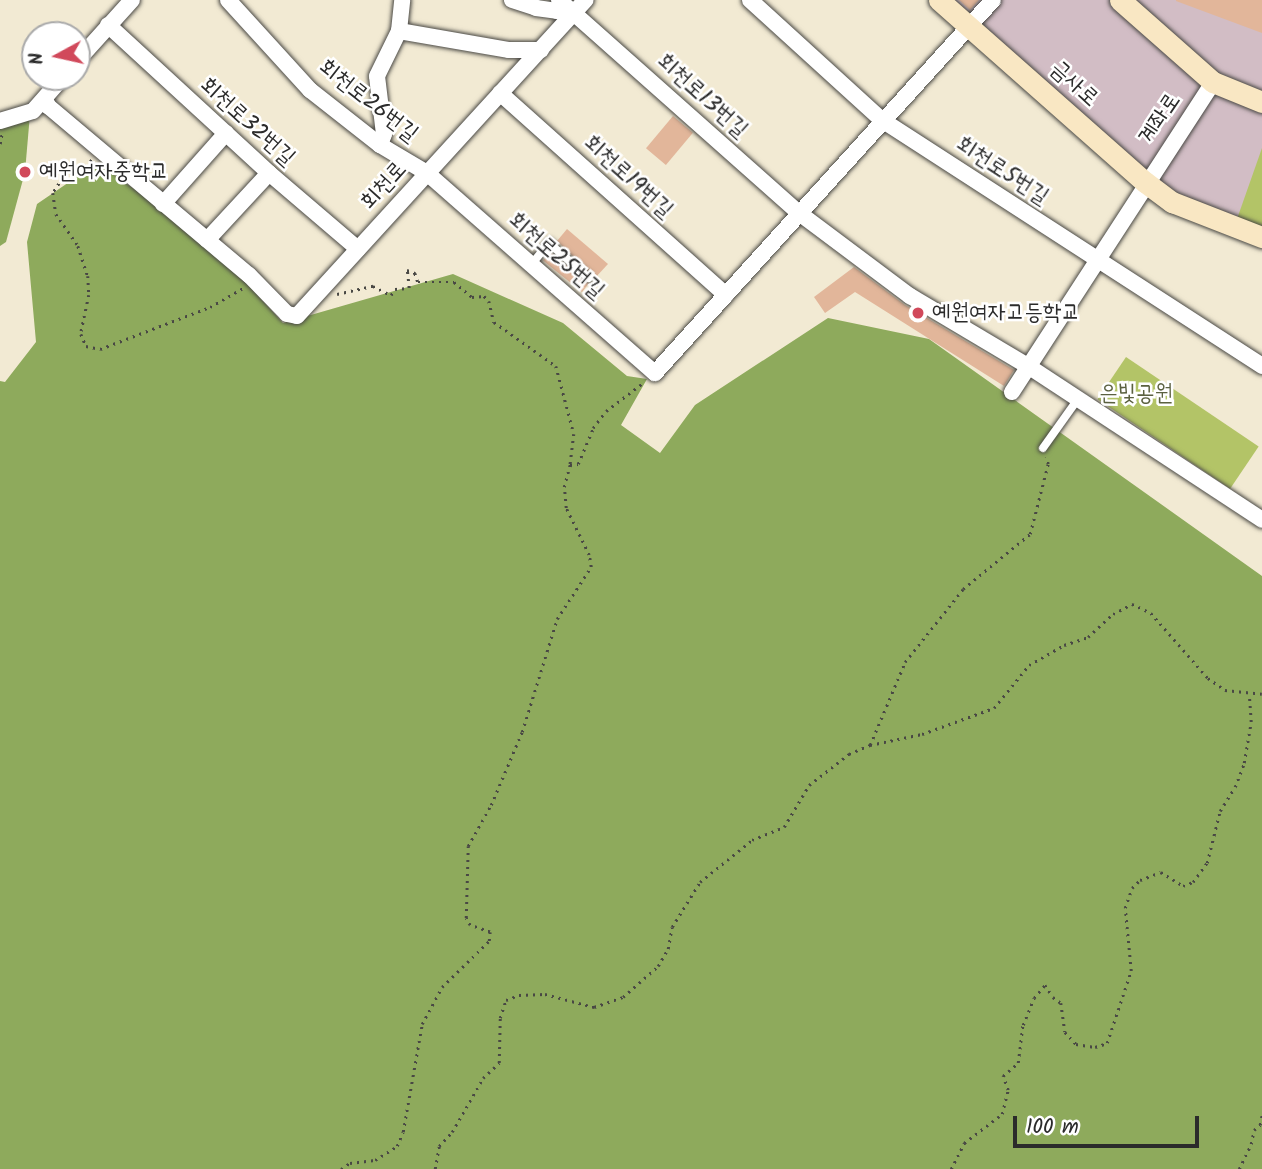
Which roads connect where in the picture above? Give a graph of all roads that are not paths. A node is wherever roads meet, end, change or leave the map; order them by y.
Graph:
1 (132, 0) edge
2 (402, 0) edge
3 (512, 0) edge
4 (586, 0) edge
5 (750, 0) edge
6 (939, 0) edge
7 (993, 0) edge
8 (1121, 0) edge
9 (232, 1) edge
10 (567, 7) edge
11 (108, 25) junction
12 (969, 26) junction
13 (399, 31) junction
14 (91, 45) edge
15 (541, 50) junction
16 (1213, 82) junction
17 (52, 91) edge
18 (500, 93) junction
19 (45, 99) junction
20 (1262, 102) edge
21 (882, 120) junction
22 (0, 121) edge
23 (226, 133) junction
24 (380, 145) junction
25 (269, 173) junction
26 (427, 173) junction
27 (1145, 182) junction
28 (163, 204) junction
29 (799, 213) junction
30 (1262, 237) edge
31 (207, 240) junction
32 (358, 249) junction
33 (1096, 260) junction
34 (531, 265) junction
35 (589, 278) dead end
36 (726, 295) junction
37 (1028, 366) junction
38 (1262, 366) edge
39 (1012, 392) dead end
40 (1079, 399) junction
41 (1043, 448) road end
42 (1262, 520) edge

1 - 11 street
2 - 13 street
3 - 10 street
4 - 10 street, 회천로
5 - 21 street, 회천로5번길
6 - 12 main road, 금사로
7 - 12 street
8 - 16 main road
9 - 24 street, 회천로26번길
10 - 15 street, 회천로
10 - 29 street, 회천로13번길
11 - 14 street
11 - 23 street, 회천로32번길
12 - 21 street
12 - 27 main road, 금사로
13 - 15 street
13 - 24 street
15 - 18 street, 회천로
16 - 20 main road
16 - 27 street, 계좌로
17 - 19 street
18 - 26 street, 회천로
18 - 36 street, 회천로19번길
19 - 22 street
19 - 28 street, 회천로
21 - 29 street
21 - 33 street, 회천로5번길
23 - 25 street, 회천로32번길
23 - 28 street
24 - 26 street, 회천로26번길
25 - 31 street
25 - 32 street, 회천로32번길
26 - 32 street, 회천로
26 - 34 street, 회천로25번길
27 - 30 main road, 금사로
27 - 33 street
28 - 31 street, 회천로
29 - 36 street
29 - 37 street, 회천로13번길
31 - 32 street, 회천로
33 - 37 street
33 - 38 street, 회천로5번길
34 - 35 lane
34 - 36 street, 회천로25번길
37 - 39 street
37 - 40 street, 회천로13번길
40 - 41 lane
40 - 42 street, 회천로13번길

